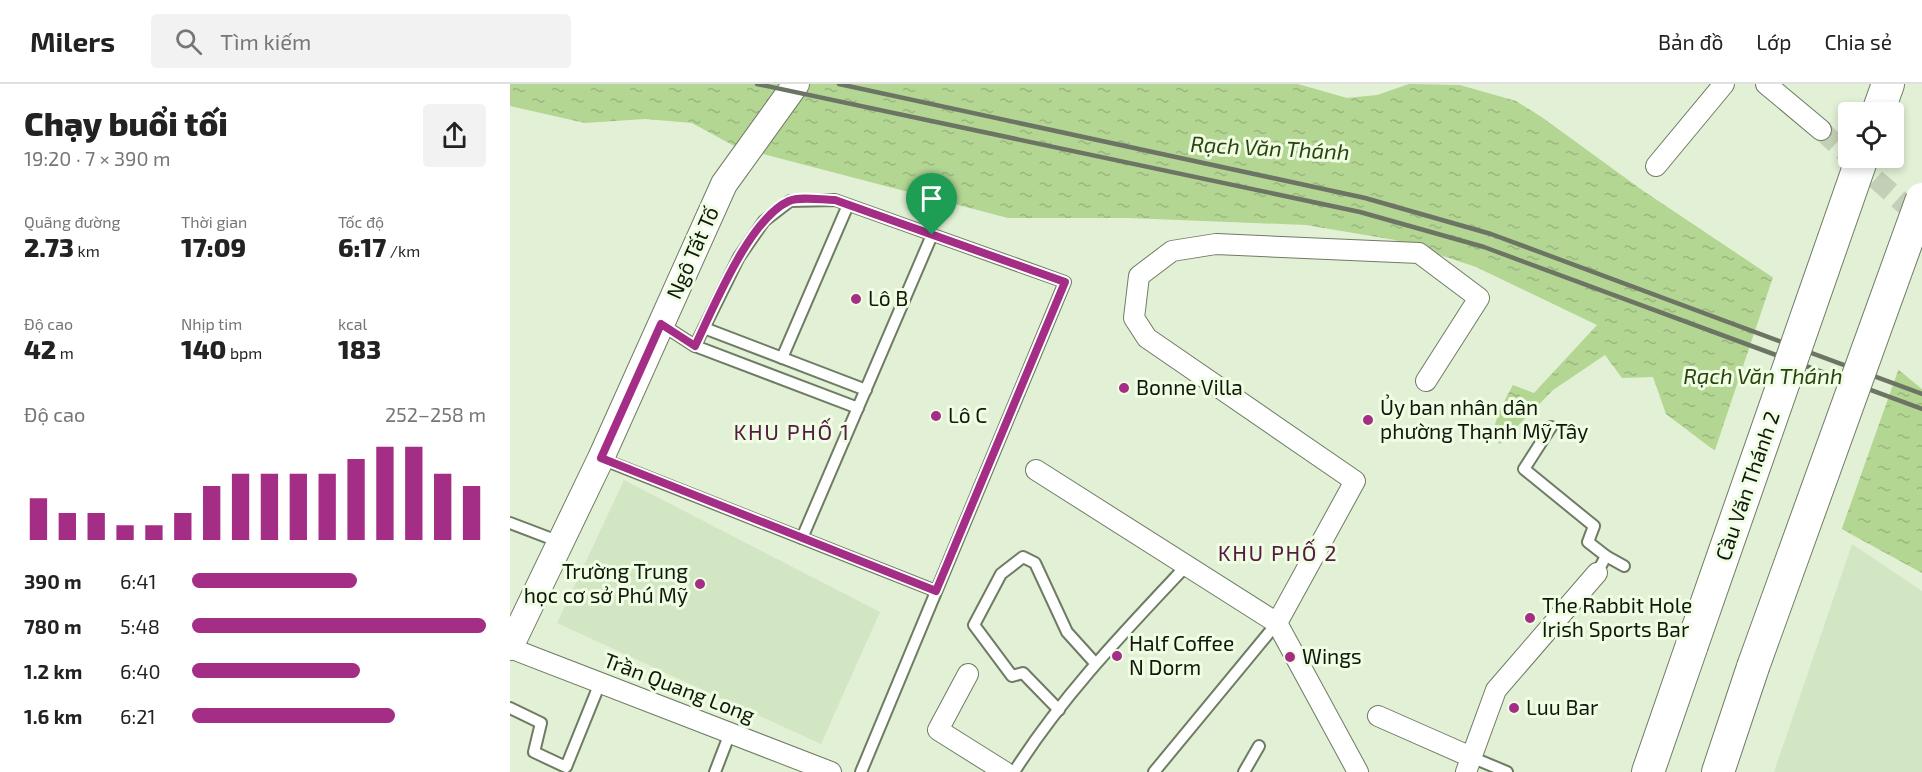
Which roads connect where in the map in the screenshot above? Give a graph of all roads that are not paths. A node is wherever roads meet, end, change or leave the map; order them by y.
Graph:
1 (796, 84) edge
2 (1724, 84) edge
3 (1766, 84) edge
4 (1888, 84) edge
5 (1882, 102) edge
6 (1821, 130) tunnel mouth
7 (1656, 166) dead end
8 (1859, 168) edge
9 (1922, 199) edge
10 (848, 205) junction
11 (932, 235) junction
12 (661, 324) junction
13 (704, 328) junction
14 (695, 346) junction
15 (782, 358) junction
16 (1426, 381) dead end
17 (866, 390) junction
18 (858, 408) junction
19 (1551, 427) dead end
20 (601, 458) junction
21 (1036, 470) dead end
22 (510, 523) edge
23 (802, 538) junction
24 (560, 543) junction
25 (1601, 564) junction
26 (1187, 566) junction
27 (1624, 566) dead end
28 (936, 591) junction
29 (1277, 623) junction
30 (510, 648) edge
31 (1095, 663) junction
32 (968, 674) dead end
33 (600, 683) junction
34 (510, 708) edge
35 (1059, 710) junction
36 (1378, 716) dead end
37 (730, 733) junction
38 (1259, 746) dead end
39 (1468, 765) edge
40 (800, 766) edge
41 (715, 772) edge
42 (831, 772) edge
43 (861, 772) edge
44 (1005, 772) edge
45 (1014, 772) edge
46 (1154, 772) edge
47 (1244, 772) edge
48 (1358, 772) edge
49 (1507, 772) edge
50 (1648, 772) edge
51 (1718, 772) edge

1 - 12 street, Ngô Tất Tố
2 - 7 street
3 - 6 street
4 - 5 main road
8 - 50 main road, Cầu Văn Thánh 2, bridge
9 - 51 main road, bridge
10 - 11 lane
10 - 13 lane
10 - 15 lane
11 - 17 lane
11 - 28 lane
12 - 14 lane
12 - 20 street, Ngô Tất Tố
13 - 14 lane
13 - 15 lane
14 - 18 lane
15 - 17 lane
16 - 29 street
17 - 18 lane
18 - 23 lane
19 - 25 lane
20 - 23 lane
20 - 24 street, Ngô Tất Tố
21 - 26 street
22 - 24 lane
23 - 28 lane
24 - 30 street, Ngô Tất Tố
25 - 27 lane
25 - 39 street
26 - 29 street
26 - 31 lane
28 - 43 lane
29 - 46 lane
29 - 48 street
30 - 33 street, Trần Quang Long
31 - 35 lane
31 - 35 lane
32 - 44 street
33 - 34 lane
33 - 37 street, Trần Quang Long
35 - 45 lane
36 - 39 street
37 - 40 street, Trần Quang Long
37 - 41 lane
38 - 47 lane
39 - 49 lane
40 - 42 street, Trần Quang Long

